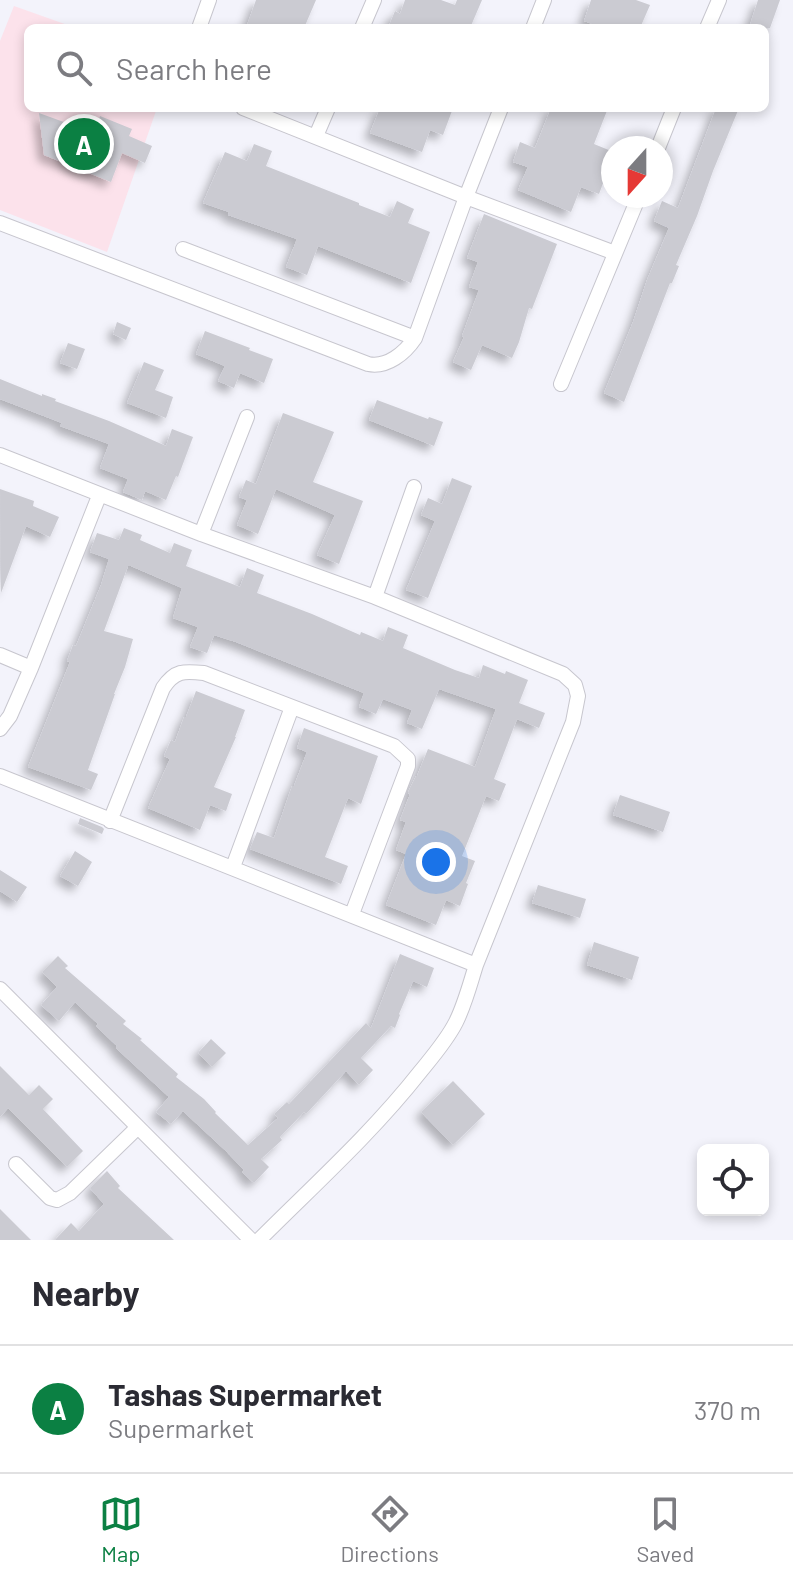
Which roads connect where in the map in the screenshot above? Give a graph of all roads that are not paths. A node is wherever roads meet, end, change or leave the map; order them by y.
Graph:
1 (209, 0) edge
2 (374, 0) edge
3 (544, 0) edge
4 (719, 0) edge
5 (200, 24) edge
6 (364, 24) edge
7 (535, 24) edge
8 (709, 24) edge
9 (253, 112) edge
10 (326, 112) edge
11 (499, 112) edge
12 (672, 112) edge
13 (316, 136) junction
14 (663, 136) edge
15 (466, 197) junction
16 (634, 208) edge
17 (0, 223) edge
18 (183, 249) dead end
19 (615, 253) junction
20 (415, 338) junction
21 (561, 384) dead end
22 (247, 417) dead end
23 (0, 455) edge
24 (414, 487) dead end
25 (99, 496) junction
26 (201, 534) junction
27 (375, 597) junction
28 (0, 655) edge
29 (31, 668) junction
30 (292, 707) junction
31 (0, 729) edge
32 (0, 776) edge
33 (110, 821) junction
34 (233, 867) junction
35 (352, 914) junction
36 (476, 965) junction
37 (1, 993) edge
38 (138, 1127) junction
39 (16, 1164) dead end
40 (251, 1240) edge
41 (259, 1240) edge

1 - 5 street
2 - 6 street
3 - 7 street
4 - 8 street
9 - 13 street
10 - 13 street
11 - 15 street
12 - 14 street
13 - 15 street
15 - 19 street
15 - 20 street
16 - 19 street
17 - 20 street
18 - 20 street
19 - 21 street
22 - 26 street
23 - 25 street
24 - 27 street
25 - 26 street
25 - 29 street
26 - 27 street
27 - 36 street
28 - 29 street
29 - 31 street
30 - 33 street
30 - 34 street
30 - 35 street
32 - 33 street
33 - 34 street
34 - 35 street
35 - 36 street
36 - 41 street
37 - 38 street
38 - 39 street
38 - 40 street

